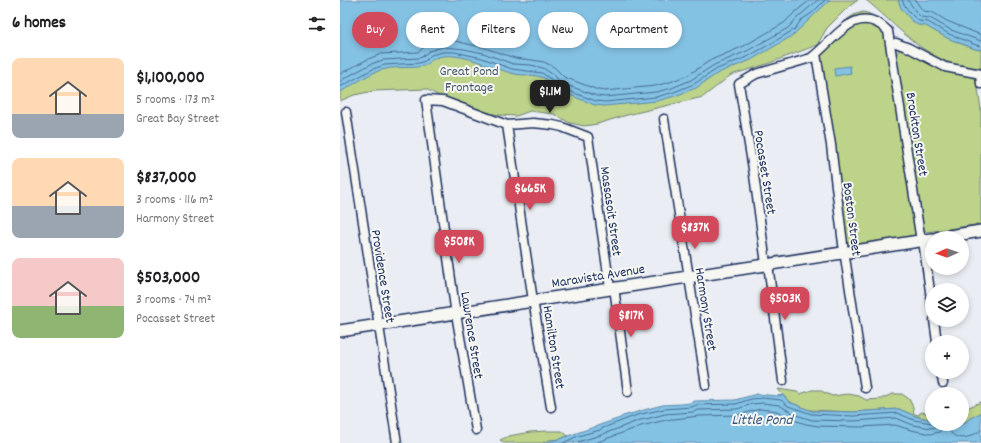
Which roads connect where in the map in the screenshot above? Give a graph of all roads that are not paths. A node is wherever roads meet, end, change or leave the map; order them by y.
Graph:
1 (872, 11) dead end
2 (846, 17) dead end
3 (896, 43) dead end
4 (816, 54) junction
5 (980, 74) edge
6 (981, 84) edge
7 (346, 112) dead end
8 (664, 119) dead end
9 (507, 125) junction
10 (981, 231) edge
11 (969, 233) edge
12 (925, 240) edge
13 (844, 252) junction
14 (767, 264) junction
15 (689, 276) junction
16 (612, 288) junction
17 (534, 300) junction
18 (456, 312) junction
19 (379, 324) junction
20 (340, 331) edge
21 (942, 379) edge
22 (784, 381) dead end
23 (943, 383) dead end
24 (706, 385) dead end
25 (865, 388) dead end
26 (628, 392) dead end
27 (551, 407) dead end
28 (476, 430) dead end
29 (397, 443) edge

1 - 12 street, Brockton Street
2 - 4 street
3 - 5 street
4 - 13 street, Boston Street
4 - 14 street, Pocasset Street
5 - 6 street
7 - 19 street, Providence Street
8 - 15 street, Harmony Street
9 - 16 street, Massasoit Street
9 - 17 street, Hamilton Street
9 - 18 street, Lawrence Street
10 - 11 main road
12 - 13 main road, Maravista Avenue
13 - 14 main road, Maravista Avenue
13 - 25 street, Boston Street
14 - 15 main road, Maravista Avenue
14 - 22 street, Pocasset Street
15 - 16 main road, Maravista Avenue
15 - 24 street, Harmony Street
16 - 17 main road, Maravista Avenue
16 - 26 street, Massasoit Street
17 - 18 main road, Maravista Avenue
17 - 27 street, Hamilton Street
18 - 19 main road, Maravista Avenue
18 - 28 street, Lawrence Street
19 - 20 main road, Maravista Avenue
19 - 29 street, Providence Street
21 - 23 street

